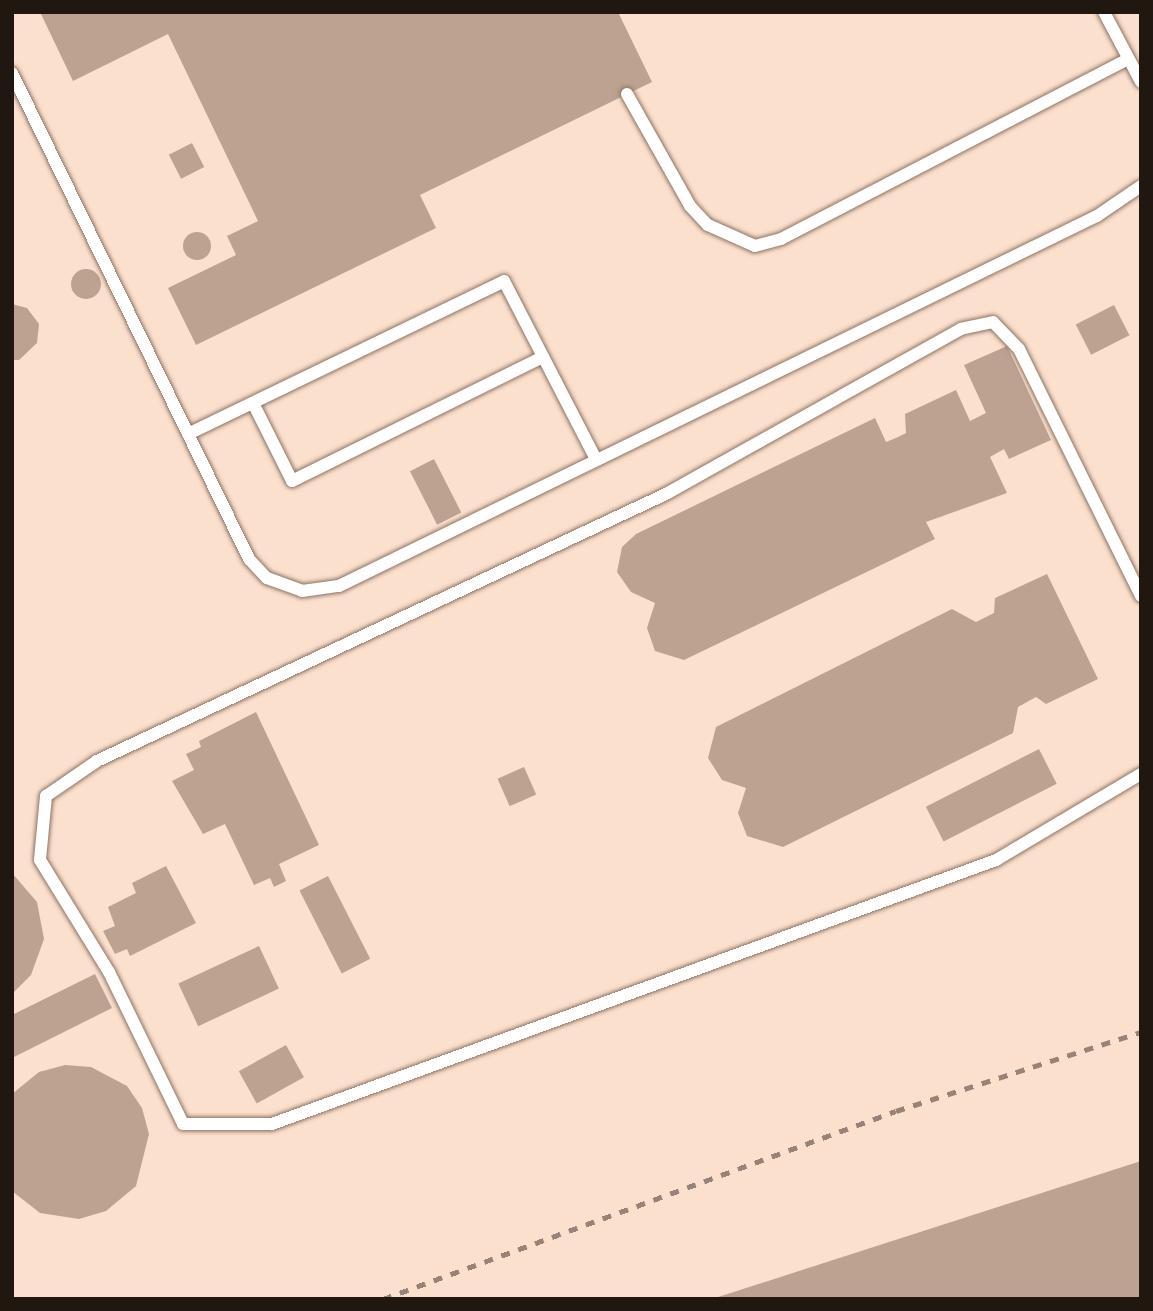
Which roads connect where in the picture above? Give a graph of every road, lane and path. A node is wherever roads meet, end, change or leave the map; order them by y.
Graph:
1 (1104, 12) edge
2 (1128, 59) junction
3 (12, 73) edge
4 (1141, 82) edge
5 (627, 94) dead end
6 (1141, 186) edge
7 (543, 357) junction
8 (253, 403) junction
9 (188, 434) junction
10 (595, 457) junction
11 (1141, 596) edge
12 (1141, 774) edge

1 - 2 lane
2 - 4 lane
2 - 5 lane
3 - 9 lane
6 - 10 lane
7 - 8 lane
7 - 8 lane
7 - 10 lane
8 - 9 lane
9 - 10 lane
11 - 12 lane

